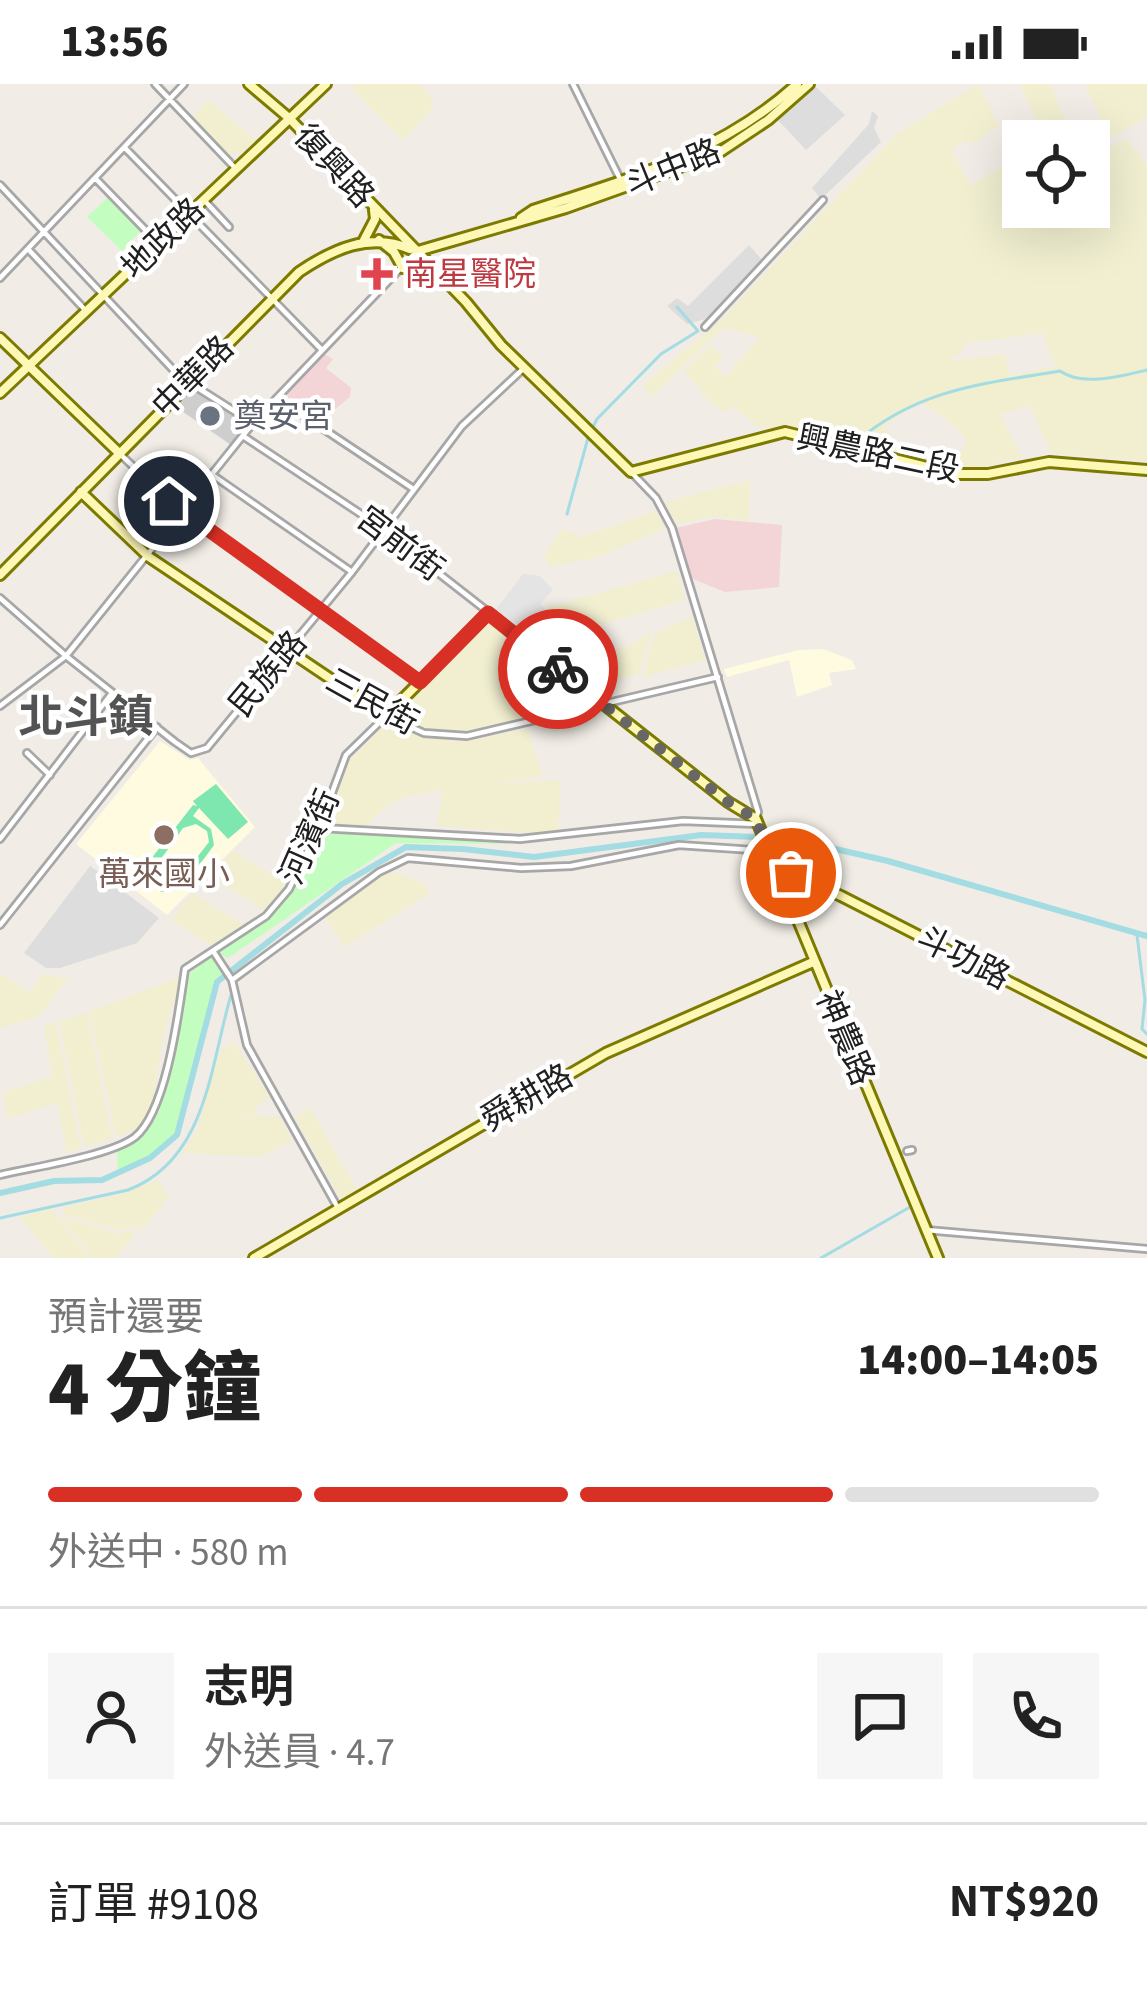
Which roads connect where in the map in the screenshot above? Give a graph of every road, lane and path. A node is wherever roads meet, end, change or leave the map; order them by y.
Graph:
1 (155, 84) edge
2 (184, 84) edge
3 (249, 84) edge
4 (326, 84) edge
5 (573, 84) edge
6 (797, 84) edge
7 (808, 84) edge
8 (170, 99) junction
9 (783, 103) junction
10 (289, 118) junction
11 (125, 148) junction
12 (236, 169) junction
13 (94, 178) junction
14 (0, 185) edge
15 (622, 185) junction
16 (204, 200) junction
17 (824, 200) dead end
18 (374, 208) junction
19 (191, 213) junction
20 (229, 227) dead end
21 (44, 229) junction
22 (378, 239) junction
23 (363, 242) junction
24 (159, 244) junction
25 (27, 249) junction
26 (417, 252) junction
27 (403, 268) junction
28 (0, 278) edge
29 (102, 298) junction
30 (274, 298) junction
31 (87, 312) junction
32 (705, 327) dead end
33 (0, 338) edge
34 (321, 349) junction
35 (30, 366) junction
36 (524, 368) junction
37 (188, 382) junction
38 (0, 393) edge
39 (277, 398) junction
40 (253, 423) junction
41 (243, 436) junction
42 (118, 452) junction
43 (1147, 470) edge
44 (631, 472) junction
45 (212, 475) junction
46 (412, 488) junction
47 (81, 492) junction
48 (183, 514) junction
49 (383, 530) junction
50 (149, 557) junction
51 (352, 572) junction
52 (0, 575) edge
53 (0, 598) edge
54 (321, 611) junction
55 (488, 613) junction
56 (287, 651) junction
57 (66, 656) junction
58 (718, 677) junction
59 (420, 682) junction
60 (112, 693) junction
61 (604, 705) junction
62 (0, 706) edge
63 (386, 716) junction
64 (157, 728) junction
65 (27, 753) dead end
66 (50, 775) junction
67 (758, 823) junction
68 (319, 828) junction
69 (0, 839) edge
70 (768, 849) junction
71 (776, 873) junction
72 (0, 925) edge
73 (211, 950) junction
74 (813, 962) junction
75 (232, 980) junction
76 (1147, 1052) edge
77 (0, 1175) edge
78 (338, 1208) junction
79 (926, 1230) junction
80 (1147, 1250) edge
81 (254, 1258) edge
82 (938, 1258) edge

1 - 8 street
2 - 8 street
3 - 10 street, 復興路
4 - 10 street, 地政路
5 - 15 street
6 - 9 street, 斗中路
7 - 9 street, 斗中路
8 - 11 street
8 - 12 street
9 - 15 street, 斗中路
10 - 12 street, 地政路
10 - 18 street, 復興路
11 - 13 street
11 - 19 street
12 - 16 street, 地政路
13 - 21 street
13 - 24 street
14 - 21 street
15 - 26 street, 斗中路
16 - 19 street, 地政路
16 - 20 street
17 - 32 street
18 - 23 street
18 - 26 street, 復興路
19 - 24 street, 地政路
19 - 30 street
21 - 25 street
21 - 29 street
22 - 23 street, 中華路
22 - 26 street, 中華路
22 - 27 street
23 - 30 street, 中華路
24 - 29 street, 地政路
25 - 28 street
25 - 31 street
26 - 27 street
26 - 36 street
27 - 34 street
29 - 31 street, 地政路
29 - 37 street
30 - 34 street
30 - 37 street, 中華路
31 - 35 street, 地政路
33 - 35 street
34 - 39 street
35 - 38 street, 地政路
35 - 42 street
36 - 44 street
36 - 46 street, 民族路
37 - 40 street
37 - 42 street, 中華路
39 - 40 street
39 - 46 street
40 - 41 street
41 - 45 street
41 - 49 street, 宮前街
42 - 47 street, 中華路
42 - 48 street
43 - 44 street, 興農路二段
44 - 58 street
45 - 48 street
45 - 51 street
46 - 49 street, 民族路
47 - 50 street, 三民街
47 - 52 street, 中華路
48 - 50 street
48 - 54 street
49 - 51 street, 民族路
49 - 55 street, 宮前街
50 - 56 street, 三民街
50 - 57 street
51 - 54 street, 民族路
53 - 57 street
54 - 56 street, 民族路
54 - 59 street
55 - 59 street, 河濱街
55 - 61 street, 宮前街
56 - 63 street, 三民街
56 - 64 street, 民族路
57 - 60 street
57 - 62 street
58 - 61 street, 三民街
58 - 67 street
59 - 63 street, 河濱街
60 - 64 street
60 - 66 street
61 - 63 street, 三民街
61 - 67 street, 宮前街
63 - 68 street, 河濱街
64 - 72 street
65 - 66 street
66 - 69 street
67 - 68 street
67 - 70 street
68 - 73 street, 河濱街
70 - 71 street, 神農路
70 - 75 street
71 - 74 street, 神農路
71 - 76 street, 斗功路
73 - 75 street
73 - 77 street, 河濱街
74 - 78 street, 舜耕路
74 - 79 street, 神農路
75 - 78 street
78 - 81 street, 舜耕路
79 - 80 street
79 - 82 street, 神農路

